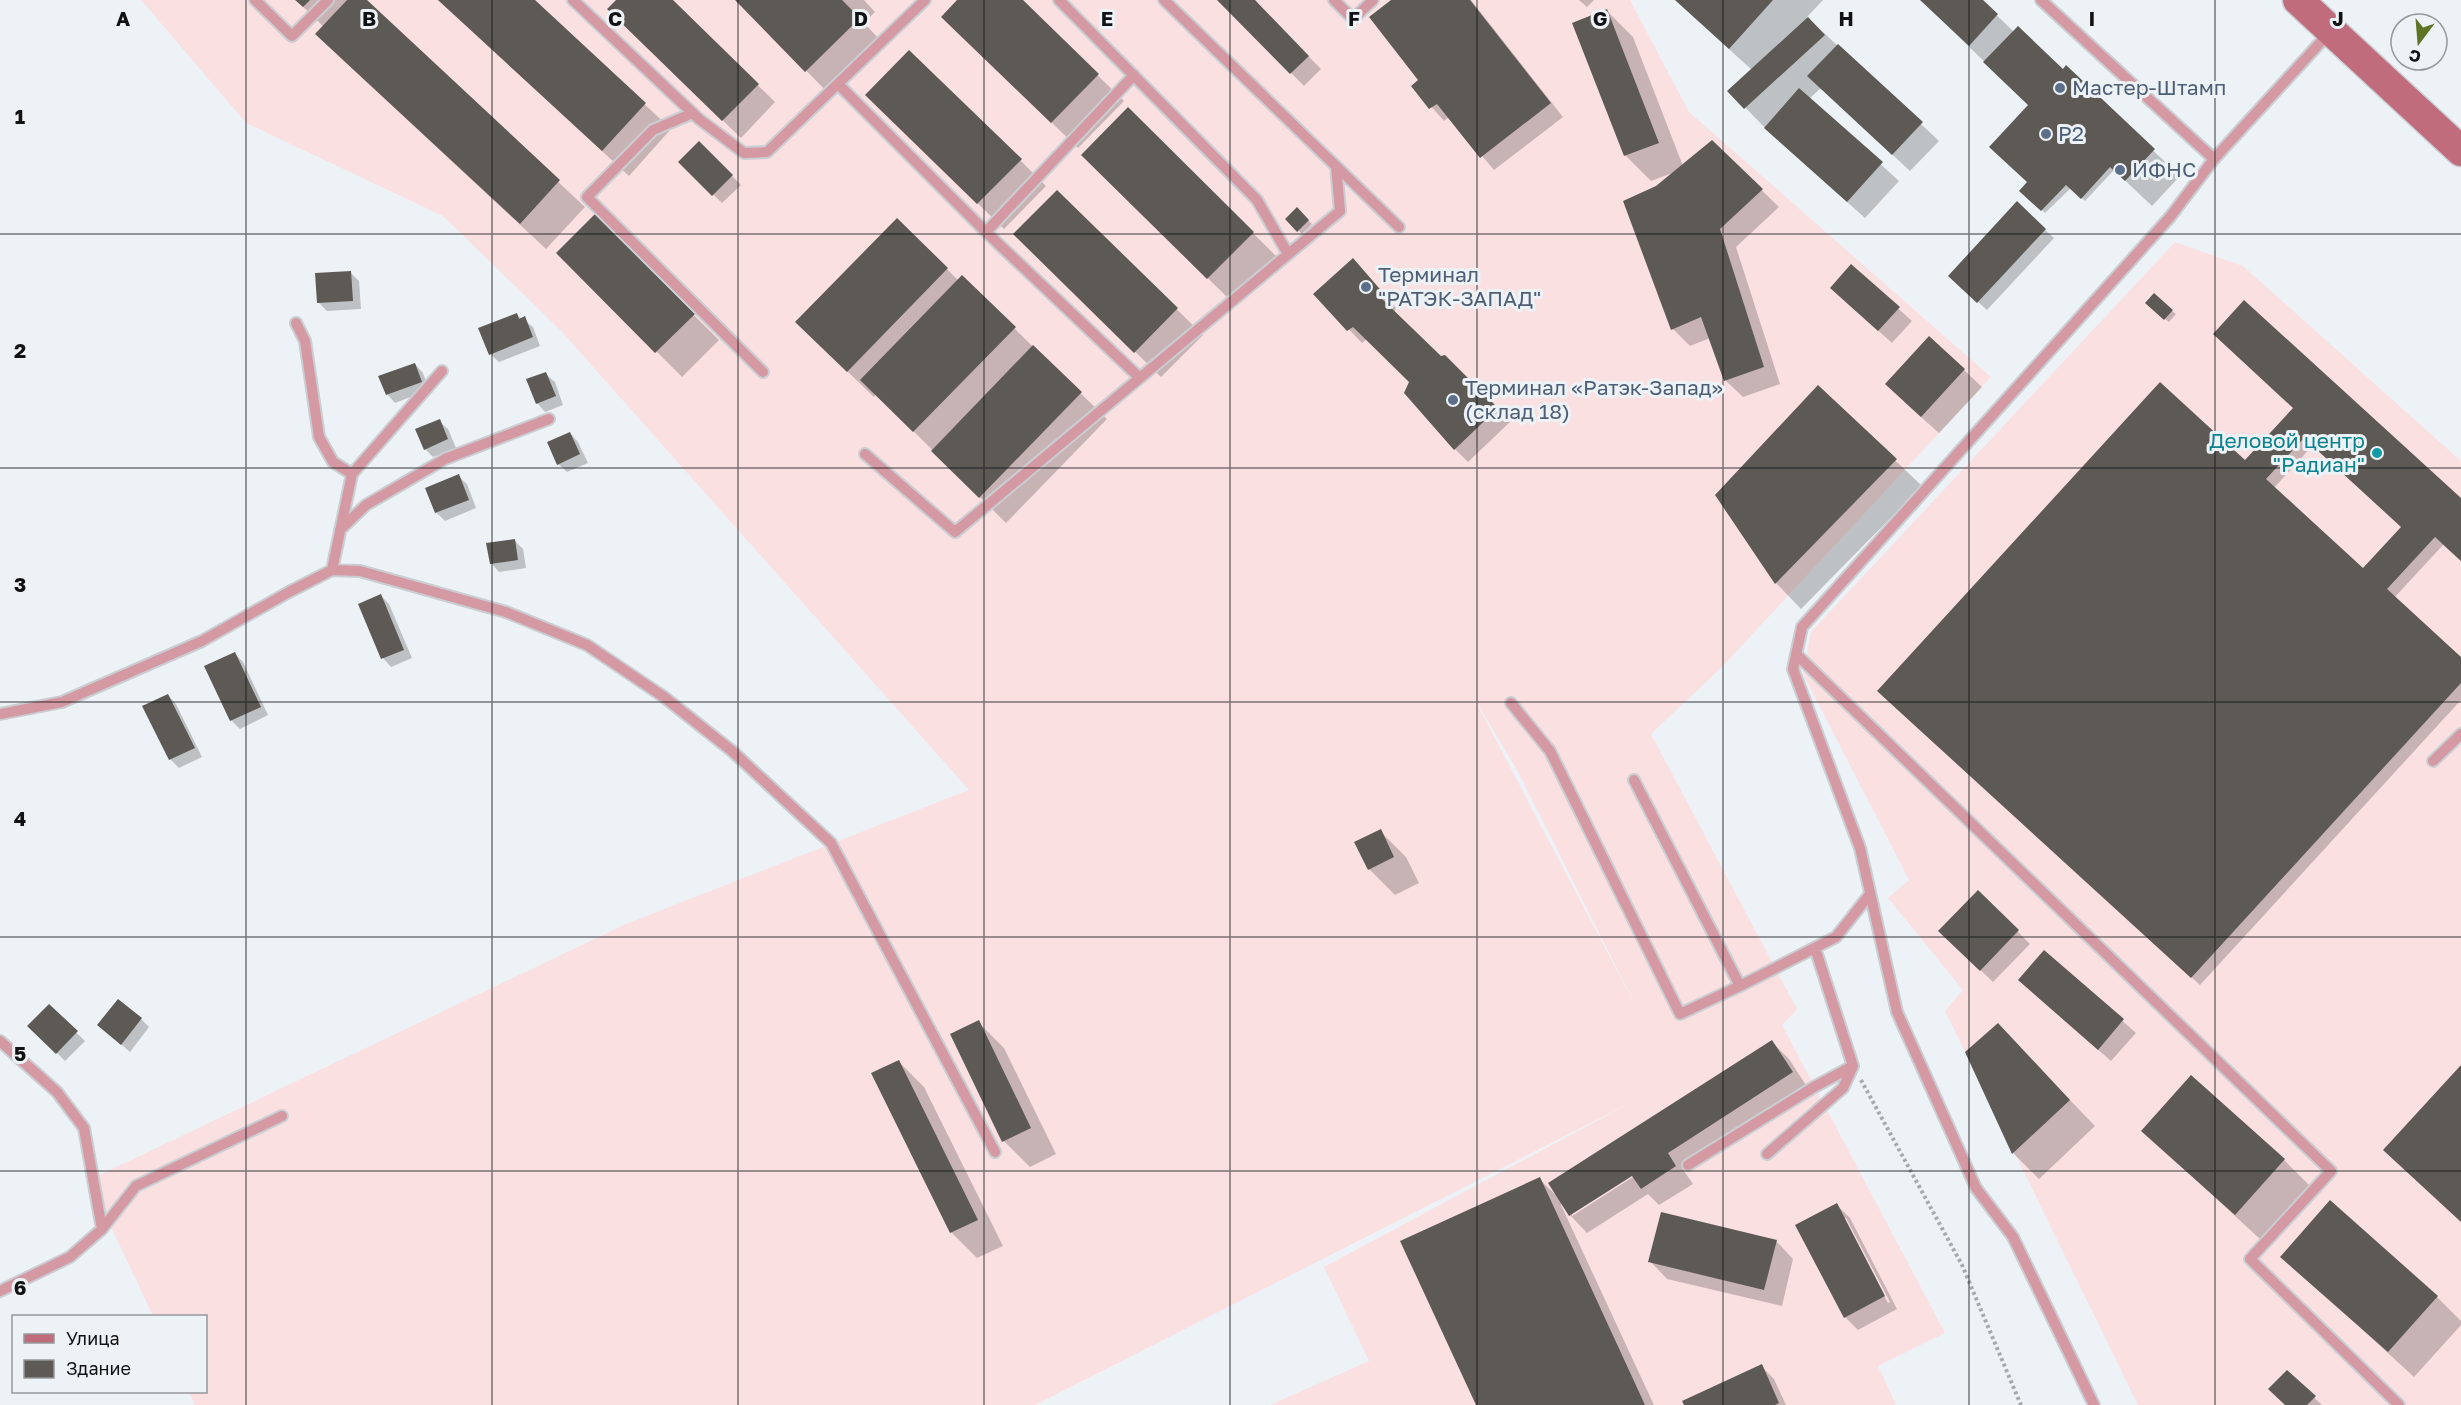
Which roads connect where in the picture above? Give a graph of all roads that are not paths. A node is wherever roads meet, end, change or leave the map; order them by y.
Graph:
1 (255, 0) edge
2 (328, 0) edge
3 (573, 0) edge
4 (925, 0) edge
5 (1059, 0) edge
6 (1164, 0) edge
7 (1334, 0) edge
8 (1373, 0) edge
9 (2041, 0) edge
10 (2298, 0) edge
11 (2332, 31) junction
12 (1134, 75) junction
13 (839, 85) junction
14 (693, 113) junction
15 (2461, 151) edge
16 (2214, 159) junction
17 (1336, 166) junction
18 (1399, 227) dead end
19 (986, 232) junction
20 (1288, 254) junction
21 (296, 323) dead end
22 (442, 371) dead end
23 (763, 372) dead end
24 (1140, 378) junction
25 (549, 419) dead end
26 (865, 454) dead end
27 (352, 474) junction
28 (340, 530) junction
29 (332, 570) junction
30 (1796, 654) junction
31 (1512, 703) dead end
32 (0, 714) edge
33 (2461, 734) edge
34 (2433, 760) dead end
35 (1634, 780) dead end
36 (1870, 894) junction
37 (1815, 948) junction
38 (1740, 986) junction
39 (0, 1041) edge
40 (1853, 1066) junction
41 (282, 1116) dead end
42 (995, 1152) dead end
43 (1767, 1154) dead end
44 (1688, 1165) dead end
45 (102, 1229) junction
46 (0, 1291) edge
47 (2094, 1405) edge
48 (2399, 1405) edge

1 - 2 lane
3 - 14 lane
4 - 13 lane
5 - 12 lane
6 - 17 lane
7 - 8 lane
9 - 16 lane
10 - 11 main road
11 - 15 main road
11 - 16 lane
12 - 19 lane
12 - 20 lane
13 - 14 lane
13 - 19 lane
14 - 23 lane
16 - 30 lane
17 - 18 lane
17 - 20 lane
19 - 24 lane
20 - 24 lane
21 - 27 lane
22 - 27 lane
24 - 26 lane
25 - 28 lane
27 - 28 lane
28 - 29 lane
29 - 32 lane
29 - 42 lane
30 - 36 lane
30 - 48 lane
31 - 38 lane
33 - 34 lane
35 - 38 lane
36 - 37 lane
36 - 47 lane
37 - 38 lane
37 - 40 lane
39 - 45 lane
40 - 43 lane
40 - 44 lane
41 - 45 lane
45 - 46 lane

